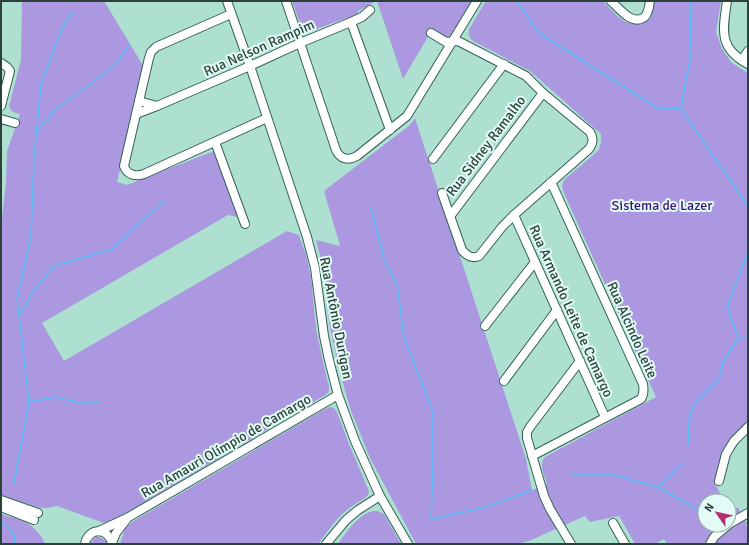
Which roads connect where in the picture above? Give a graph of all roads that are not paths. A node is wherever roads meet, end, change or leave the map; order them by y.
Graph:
1 (227, 1) edge
2 (286, 1) edge
3 (477, 1) edge
4 (611, 1) edge
5 (650, 1) edge
6 (727, 1) edge
7 (370, 10) dead end
8 (231, 14) junction
9 (351, 22) junction
10 (431, 33) dead end
11 (453, 41) junction
12 (300, 43) junction
13 (748, 51) edge
14 (745, 62) edge
15 (1, 63) edge
16 (504, 64) junction
17 (250, 66) junction
18 (543, 93) junction
19 (139, 101) junction
20 (1, 106) edge
21 (156, 106) junction
22 (136, 114) junction
23 (267, 118) junction
24 (1, 119) edge
25 (15, 123) dead end
26 (390, 130) junction
27 (215, 142) junction
28 (433, 159) dead end
29 (551, 182) junction
30 (442, 193) dead end
31 (514, 215) junction
32 (451, 216) junction
33 (245, 224) dead end
34 (535, 262) junction
35 (557, 310) junction
36 (485, 326) dead end
37 (580, 361) junction
38 (504, 380) dead end
39 (338, 395) junction
40 (605, 417) junction
41 (748, 427) edge
42 (532, 456) junction
43 (719, 481) dead end
44 (380, 496) junction
45 (1, 500) edge
46 (1, 507) edge
47 (748, 513) edge
48 (127, 518) junction
49 (737, 519) edge
50 (613, 523) dead end
51 (99, 531) junction
52 (718, 533) edge
53 (85, 544) edge
54 (112, 544) edge
55 (326, 544) edge
56 (408, 544) edge
57 (571, 544) edge
58 (625, 544) edge
59 (710, 544) edge

1 - 8 street, Rua Antônio Durigan
2 - 12 street
3 - 11 street
4 - 5 street
6 - 14 street
7 - 9 street, Rua Nelson Rampim
8 - 17 street, Rua Antônio Durigan
8 - 19 street
9 - 12 street, Rua Nelson Rampim
9 - 26 street
10 - 11 street
11 - 16 street
11 - 26 street
12 - 17 street, Rua Nelson Rampim
12 - 26 street
13 - 14 street
15 - 20 street
16 - 18 street
16 - 28 street
17 - 21 street, Rua Nelson Rampim
17 - 23 street, Rua Antônio Durigan
18 - 29 street
18 - 32 street, Rua Sidney Ramalho
19 - 21 street
19 - 22 street
21 - 22 street, Rua Nelson Rampim
22 - 27 street
23 - 27 street
23 - 39 street, Rua Antônio Durigan
24 - 25 street
27 - 33 street
29 - 31 street
29 - 40 street, Rua Alcindo Leite
30 - 32 street
31 - 32 street
31 - 34 street, Rua Armando Leite de Camargo
34 - 35 street, Rua Armando Leite de Camargo
34 - 36 street
35 - 37 street, Rua Armando Leite de Camargo
35 - 38 street
37 - 40 street, Rua Armando Leite de Camargo
37 - 42 street
39 - 44 street, Rua Antônio Durigan
39 - 48 street, Rua Amauri Olímpio de Camargo
40 - 42 street, Rua Alcindo Leite
41 - 43 street
42 - 57 street
44 - 55 street
44 - 56 street, Rua Antônio Durigan
45 - 46 street
47 - 49 street
48 - 51 street, Rua Amauri Olímpio de Camargo
48 - 54 street, Rua Amauri Olímpio de Camargo
50 - 58 street
51 - 53 street, Rua Amauri Olímpio de Camargo
51 - 54 street
52 - 59 street

